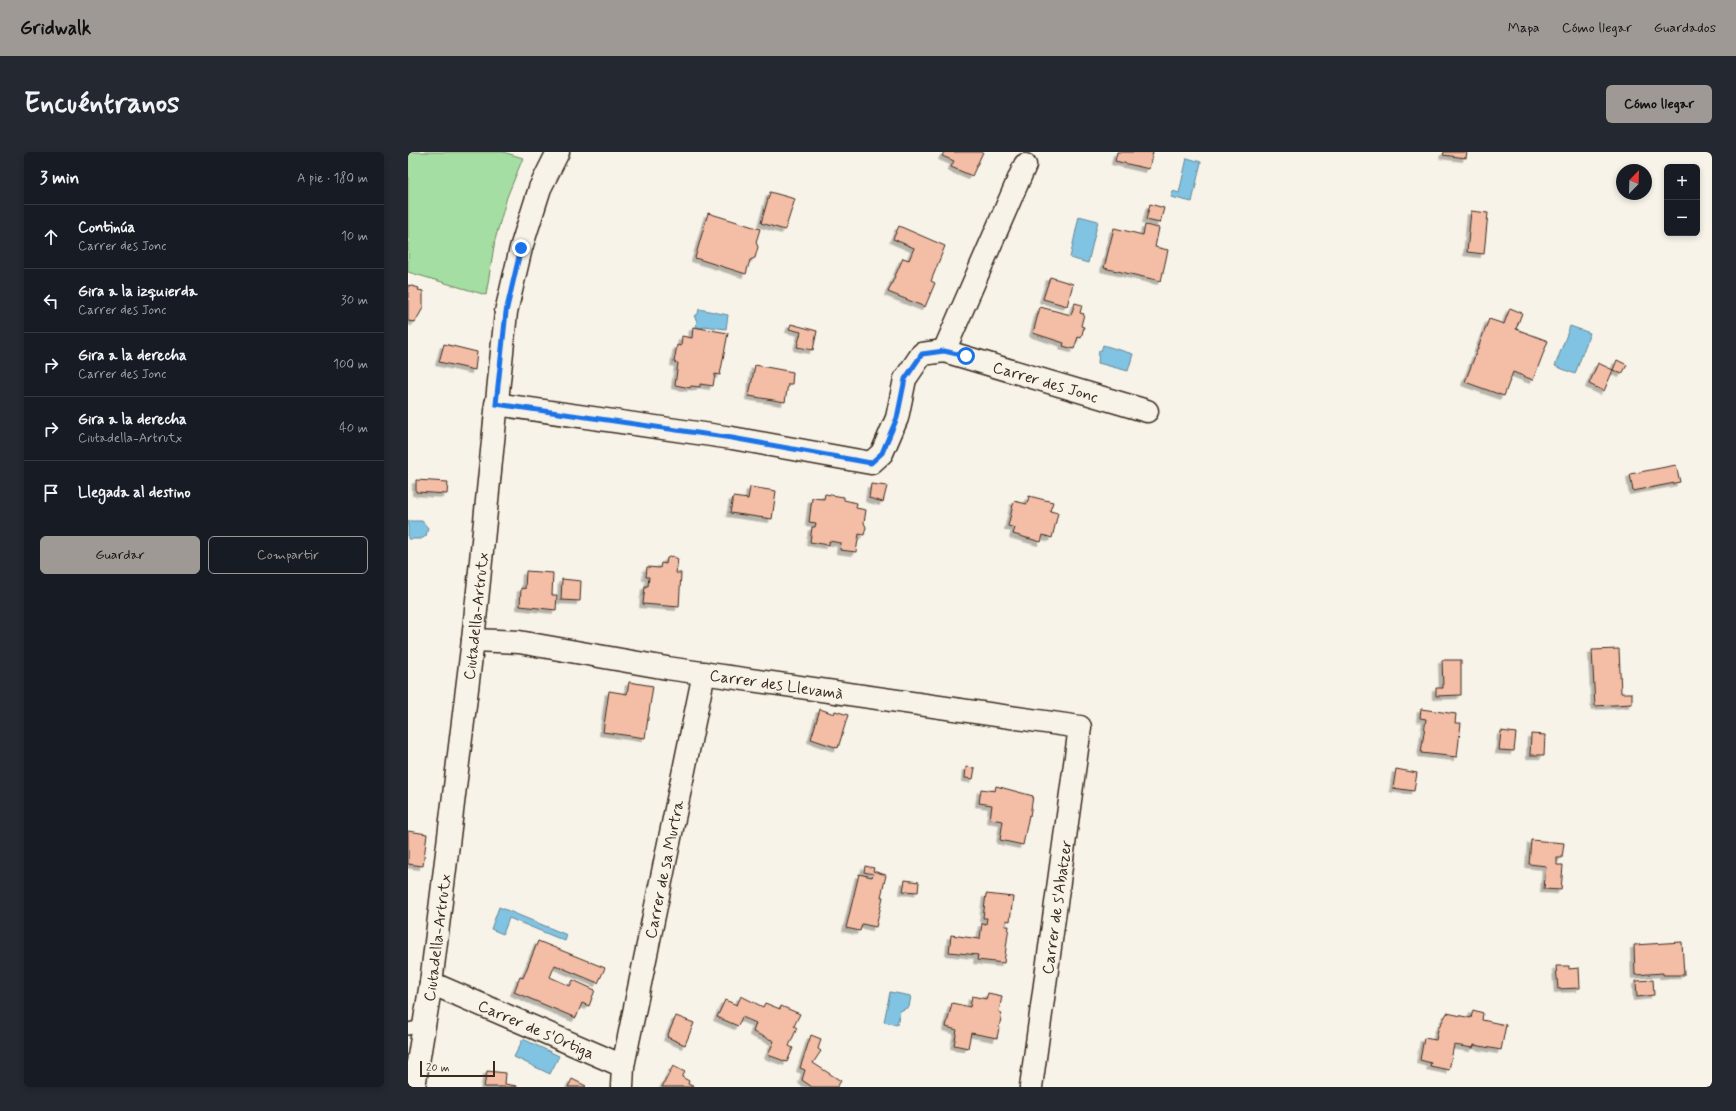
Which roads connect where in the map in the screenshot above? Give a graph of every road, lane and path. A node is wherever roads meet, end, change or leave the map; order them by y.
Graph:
1 (558, 152) edge
2 (1025, 165) dead end
3 (944, 351) junction
4 (496, 404) junction
5 (1147, 411) dead end
6 (473, 640) junction
7 (704, 673) junction
8 (1080, 727) joint
9 (431, 983) junction
10 (416, 1027) edge
11 (624, 1066) junction
12 (414, 1087) edge
13 (622, 1087) edge
14 (1031, 1087) edge

1 - 4 street, Ciutadella-Artrutx
2 - 3 street
3 - 4 street, Carrer des Jonc
3 - 5 street, Carrer des Jonc
4 - 6 street, Ciutadella-Artrutx
6 - 7 street, Carrer des Llevamà
6 - 9 street, Ciutadella-Artrutx
7 - 8 street, Carrer des Llevamà
7 - 11 street, Carrer de sa Murtra
8 - 14 street, Carrer de s'Abatzer
9 - 10 street, Ciutadella-Artrutx
9 - 11 street, Carrer de s'Ortiga
10 - 12 street, Ciutadella-Artrutx
11 - 13 street

